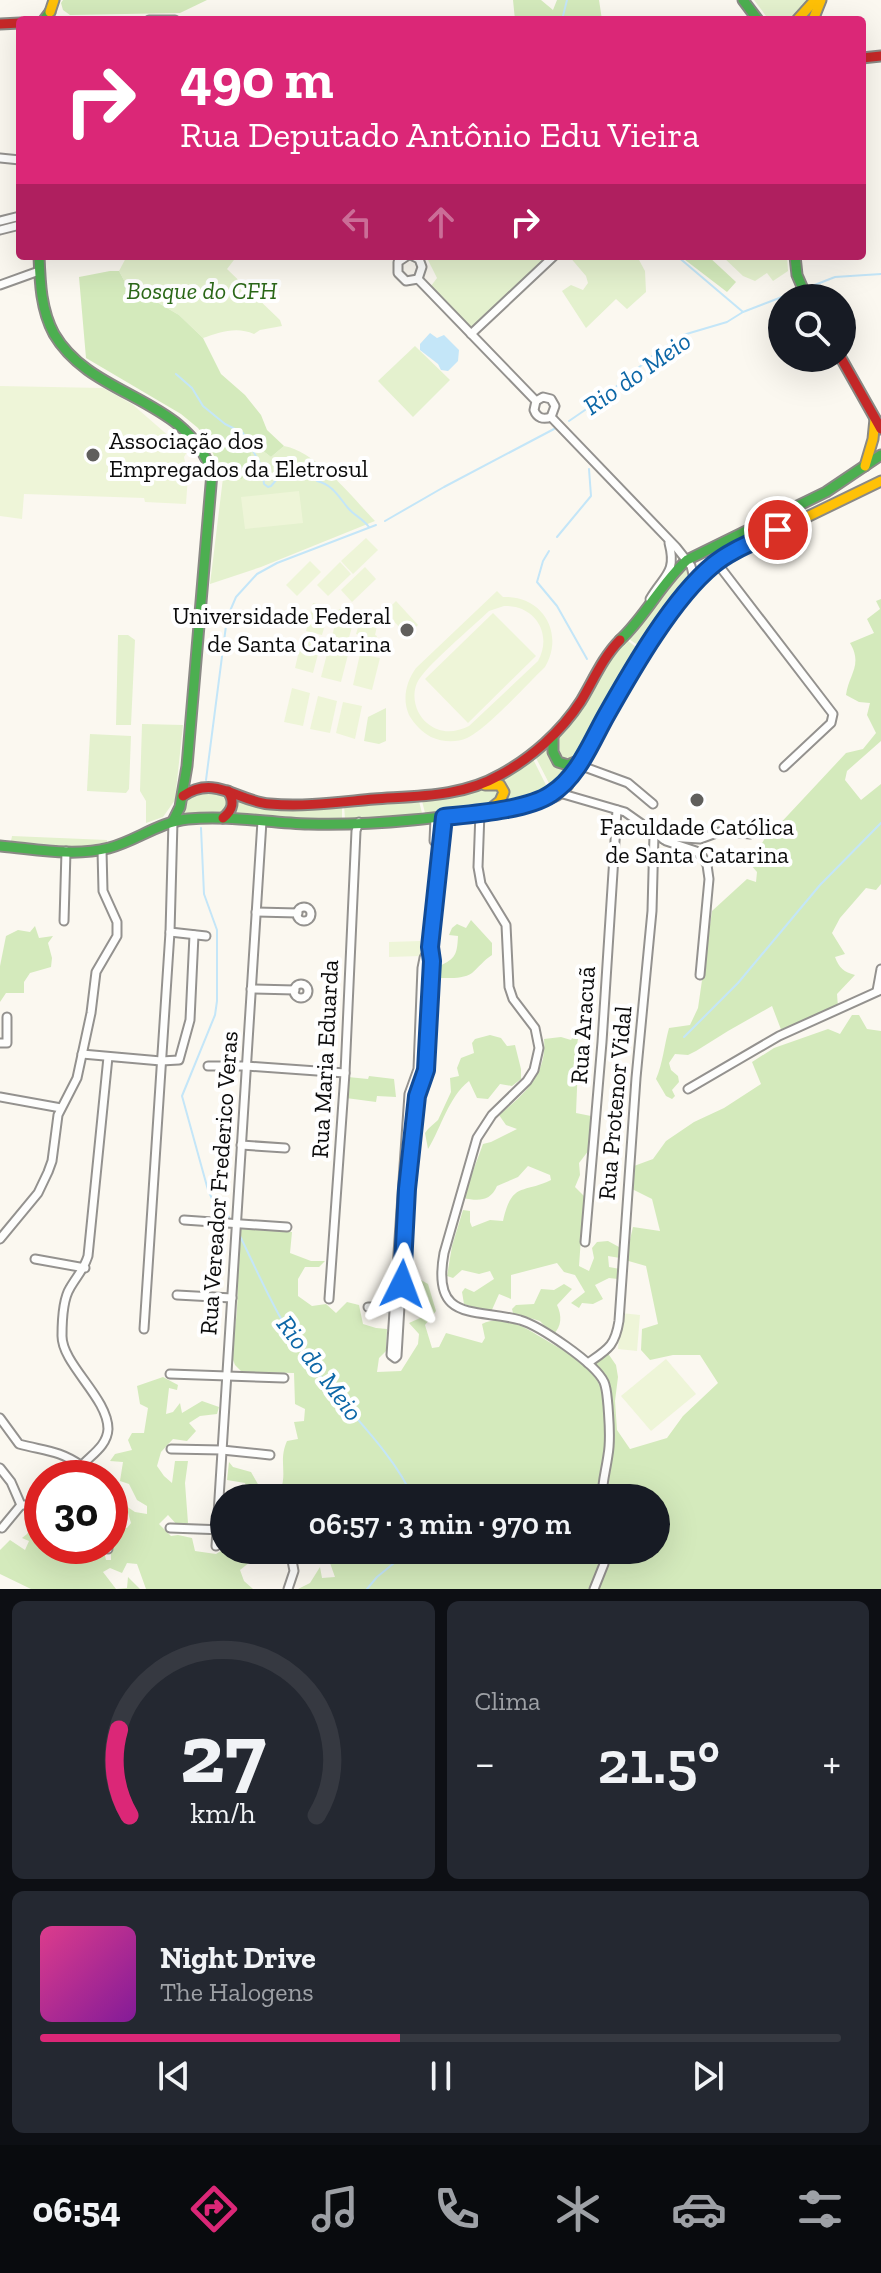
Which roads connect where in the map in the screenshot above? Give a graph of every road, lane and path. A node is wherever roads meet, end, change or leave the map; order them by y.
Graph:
1 (743, 0) edge
2 (818, 0) edge
3 (756, 16) edge
4 (801, 16) edge
5 (39, 260) edge
6 (403, 260) edge
7 (419, 260) edge
8 (550, 260) edge
9 (796, 260) edge
10 (39, 271) junction
11 (418, 279) junction
12 (802, 284) edge
13 (0, 285) edge
14 (471, 334) junction
15 (849, 372) edge
16 (536, 401) junction
17 (551, 417) junction
18 (875, 419) junction
19 (881, 429) edge
20 (881, 455) edge
21 (861, 468) junction
22 (881, 481) edge
23 (668, 540) junction
24 (720, 543) junction
25 (731, 554) junction
26 (682, 560) junction
27 (717, 562) junction
28 (695, 583) junction
29 (646, 612) junction
30 (553, 737) junction
31 (581, 762) junction
32 (187, 766) junction
33 (784, 767) dead end
34 (476, 786) junction
35 (198, 787) junction
36 (228, 791) junction
37 (563, 794) junction
38 (183, 796) junction
39 (535, 802) junction
40 (653, 804) dead end
41 (180, 807) junction
42 (617, 810) junction
43 (482, 812) junction
44 (440, 817) junction
45 (223, 818) junction
46 (188, 819) junction
47 (173, 821) junction
48 (262, 821) junction
49 (359, 822) junction
50 (654, 834) junction
51 (750, 834) dead end
52 (667, 836) junction
53 (0, 846) edge
54 (102, 850) junction
55 (66, 851) junction
56 (256, 912) junction
57 (298, 913) dead end
58 (64, 921) dead end
59 (170, 932) junction
60 (194, 935) junction
61 (206, 936) dead end
62 (881, 969) edge
63 (700, 975) dead end
64 (251, 989) junction
65 (295, 990) dead end
66 (879, 990) edge
67 (7, 1017) dead end
68 (0, 1043) edge
69 (82, 1054) junction
70 (108, 1057) junction
71 (161, 1061) junction
72 (208, 1066) dead end
73 (246, 1066) junction
74 (345, 1073) junction
75 (688, 1089) dead end
76 (0, 1099) edge
77 (61, 1108) junction
78 (241, 1145) junction
79 (285, 1148) dead end
80 (184, 1220) dead end
81 (236, 1224) junction
82 (287, 1227) dead end
83 (0, 1239) edge
84 (585, 1242) dead end
85 (35, 1259) dead end
86 (85, 1268) junction
87 (177, 1295) dead end
88 (232, 1298) junction
89 (329, 1299) dead end
90 (368, 1307) dead end
91 (398, 1307) junction
92 (144, 1329) dead end
93 (588, 1363) junction
94 (170, 1374) dead end
95 (227, 1376) junction
96 (284, 1378) dead end
97 (0, 1418) edge
98 (171, 1449) dead end
99 (222, 1450) junction
100 (270, 1455) dead end
101 (73, 1460) edge
102 (88, 1460) edge
103 (0, 1468) edge
104 (222, 1484) edge
105 (602, 1484) edge
106 (21, 1505) joint
107 (2, 1528) dead end
108 (170, 1528) dead end
109 (210, 1530) edge
110 (293, 1564) edge
111 (604, 1564) edge
112 (288, 1589) edge
113 (594, 1589) edge

1 - 3 main road
2 - 4 main road
5 - 10 main road
6 - 11 street
7 - 11 street
8 - 14 street
9 - 12 main road
10 - 13 street
10 - 32 main road
11 - 14 street
14 - 16 street
15 - 18 main road
16 - 17 street
16 - 17 street
17 - 23 street
18 - 19 main road
18 - 21 main road
20 - 21 main road
21 - 24 main road
22 - 25 main road
23 - 26 street
23 - 26 street
23 - 29 street
24 - 25 main road
24 - 26 main road
25 - 27 main road
26 - 28 street
26 - 29 main road
27 - 28 main road
27 - 33 street
28 - 31 main road
29 - 30 main road
30 - 31 main road
30 - 34 main road
31 - 37 street
31 - 39 main road
31 - 40 street
32 - 35 main road
32 - 38 main road
34 - 36 main road
34 - 43 main road
35 - 36 main road
35 - 38 main road
36 - 45 main road
37 - 39 street
37 - 42 street
38 - 41 main road
39 - 43 main road
41 - 46 main road
41 - 47 main road
42 - 50 street
42 - 84 street, Rua Aracuã
43 - 44 main road
43 - 93 street
44 - 49 main road
44 - 91 street
45 - 46 main road
45 - 48 main road
46 - 47 main road
47 - 54 main road
47 - 59 street
48 - 49 main road
48 - 56 street, Rua Vereador Frederico Veras
49 - 74 street, Rua Maria Eduarda
50 - 52 street
50 - 93 street, Rua Protenor Vidal
51 - 52 street
52 - 63 street
53 - 55 main road
54 - 55 main road
54 - 69 street
55 - 58 street
56 - 57 street
56 - 64 street, Rua Vereador Frederico Veras
59 - 60 street
59 - 71 street
60 - 61 street
60 - 71 street
62 - 66 street
64 - 65 street
64 - 73 street, Rua Vereador Frederico Veras
66 - 75 street
67 - 68 street
69 - 70 street
69 - 77 street
70 - 71 street
70 - 86 street
71 - 92 street
72 - 73 street
73 - 74 street
73 - 78 street, Rua Vereador Frederico Veras
74 - 89 street, Rua Maria Eduarda
76 - 77 street
77 - 83 street
78 - 79 street
78 - 81 street, Rua Vereador Frederico Veras
80 - 81 street
81 - 82 street
81 - 88 street, Rua Vereador Frederico Veras
85 - 86 street
86 - 102 street
87 - 88 street
88 - 95 street, Rua Vereador Frederico Veras
90 - 91 street
91 - 91 street
93 - 105 street
94 - 95 street
95 - 96 street
95 - 99 street, Rua Vereador Frederico Veras
97 - 101 street
98 - 99 street
99 - 100 street
99 - 104 street, Rua Vereador Frederico Veras
103 - 106 street
106 - 107 street
108 - 109 street
110 - 112 street
111 - 113 street

